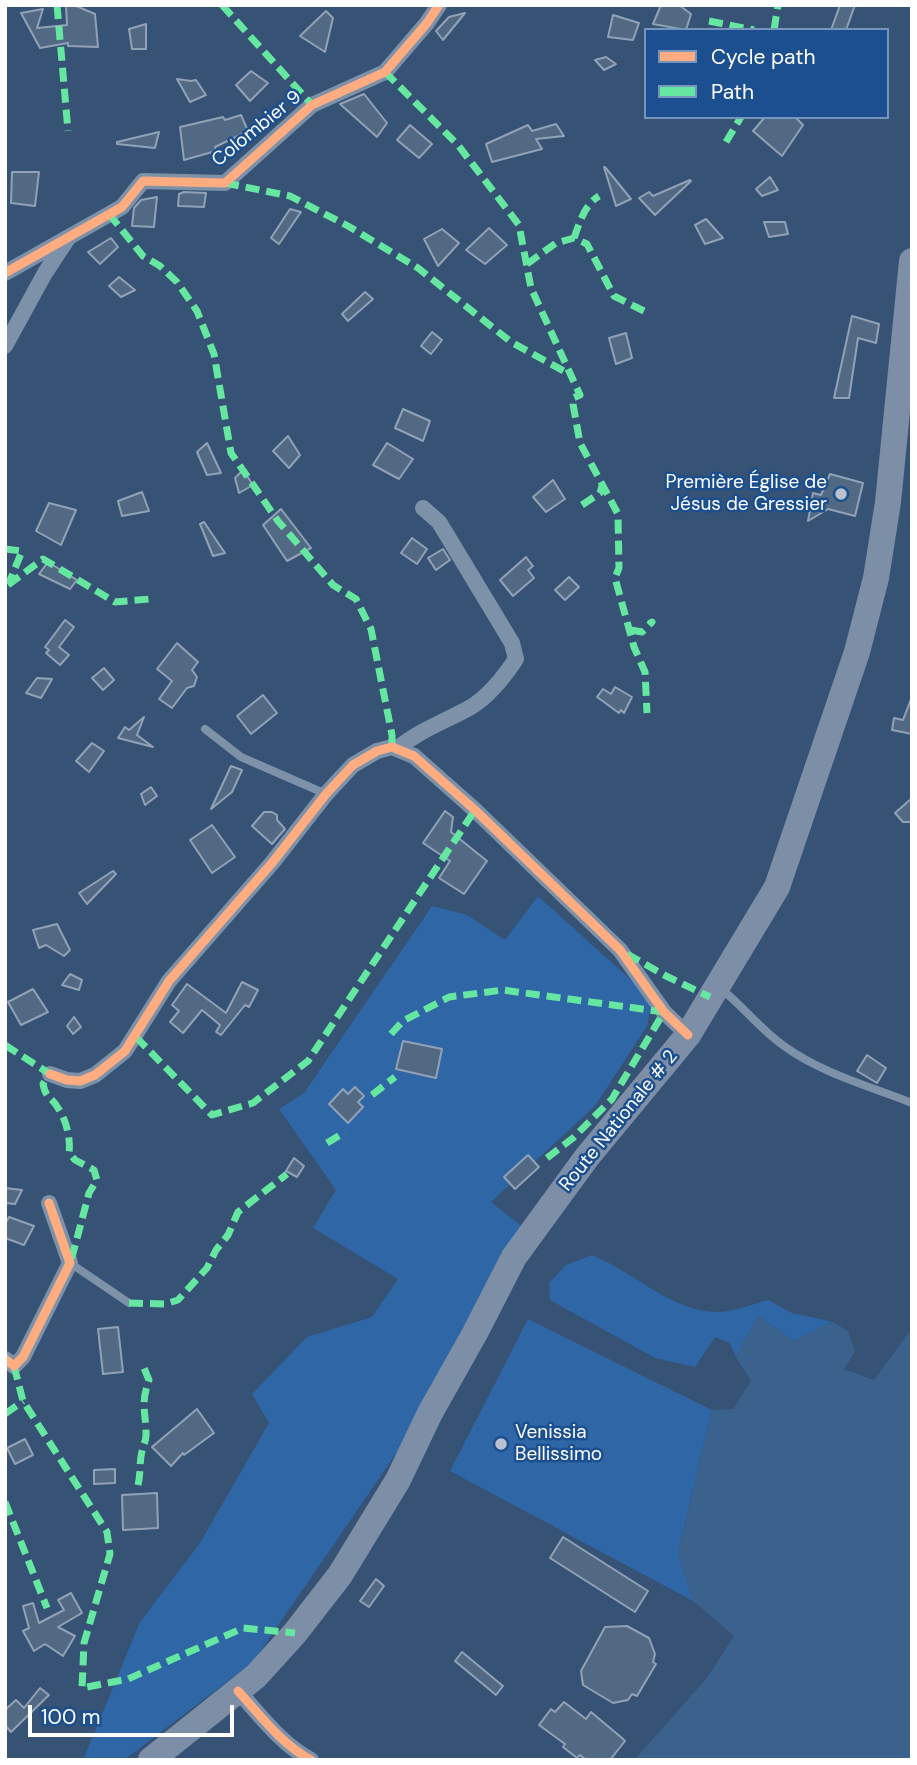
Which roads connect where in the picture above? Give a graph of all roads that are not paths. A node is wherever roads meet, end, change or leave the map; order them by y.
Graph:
1 (439, 5) edge
2 (69, 236) junction
3 (912, 261) edge
4 (5, 273) edge
5 (5, 346) edge
6 (423, 508) dead end
7 (205, 729) dead end
8 (398, 748) junction
9 (326, 794) junction
10 (718, 987) junction
11 (688, 1035) junction
12 (50, 1074) dead end
13 (912, 1103) edge
14 (49, 1203) dead end
15 (70, 1263) junction
16 (129, 1303) dead end
17 (5, 1359) edge
18 (239, 1691) junction
19 (151, 1760) edge
20 (311, 1760) edge

1 - 2 street, Colombier 9
2 - 4 street, Colombier 9
2 - 5 street
3 - 10 main road, Route Nationale # 2
6 - 8 street
7 - 9 lane
8 - 9 street
8 - 11 street
9 - 12 street
10 - 11 main road, Route Nationale # 2
10 - 13 lane
11 - 18 main road, Route Nationale # 2
14 - 15 street
15 - 16 lane
15 - 17 street
18 - 19 main road, Route Nationale # 2
18 - 20 street

